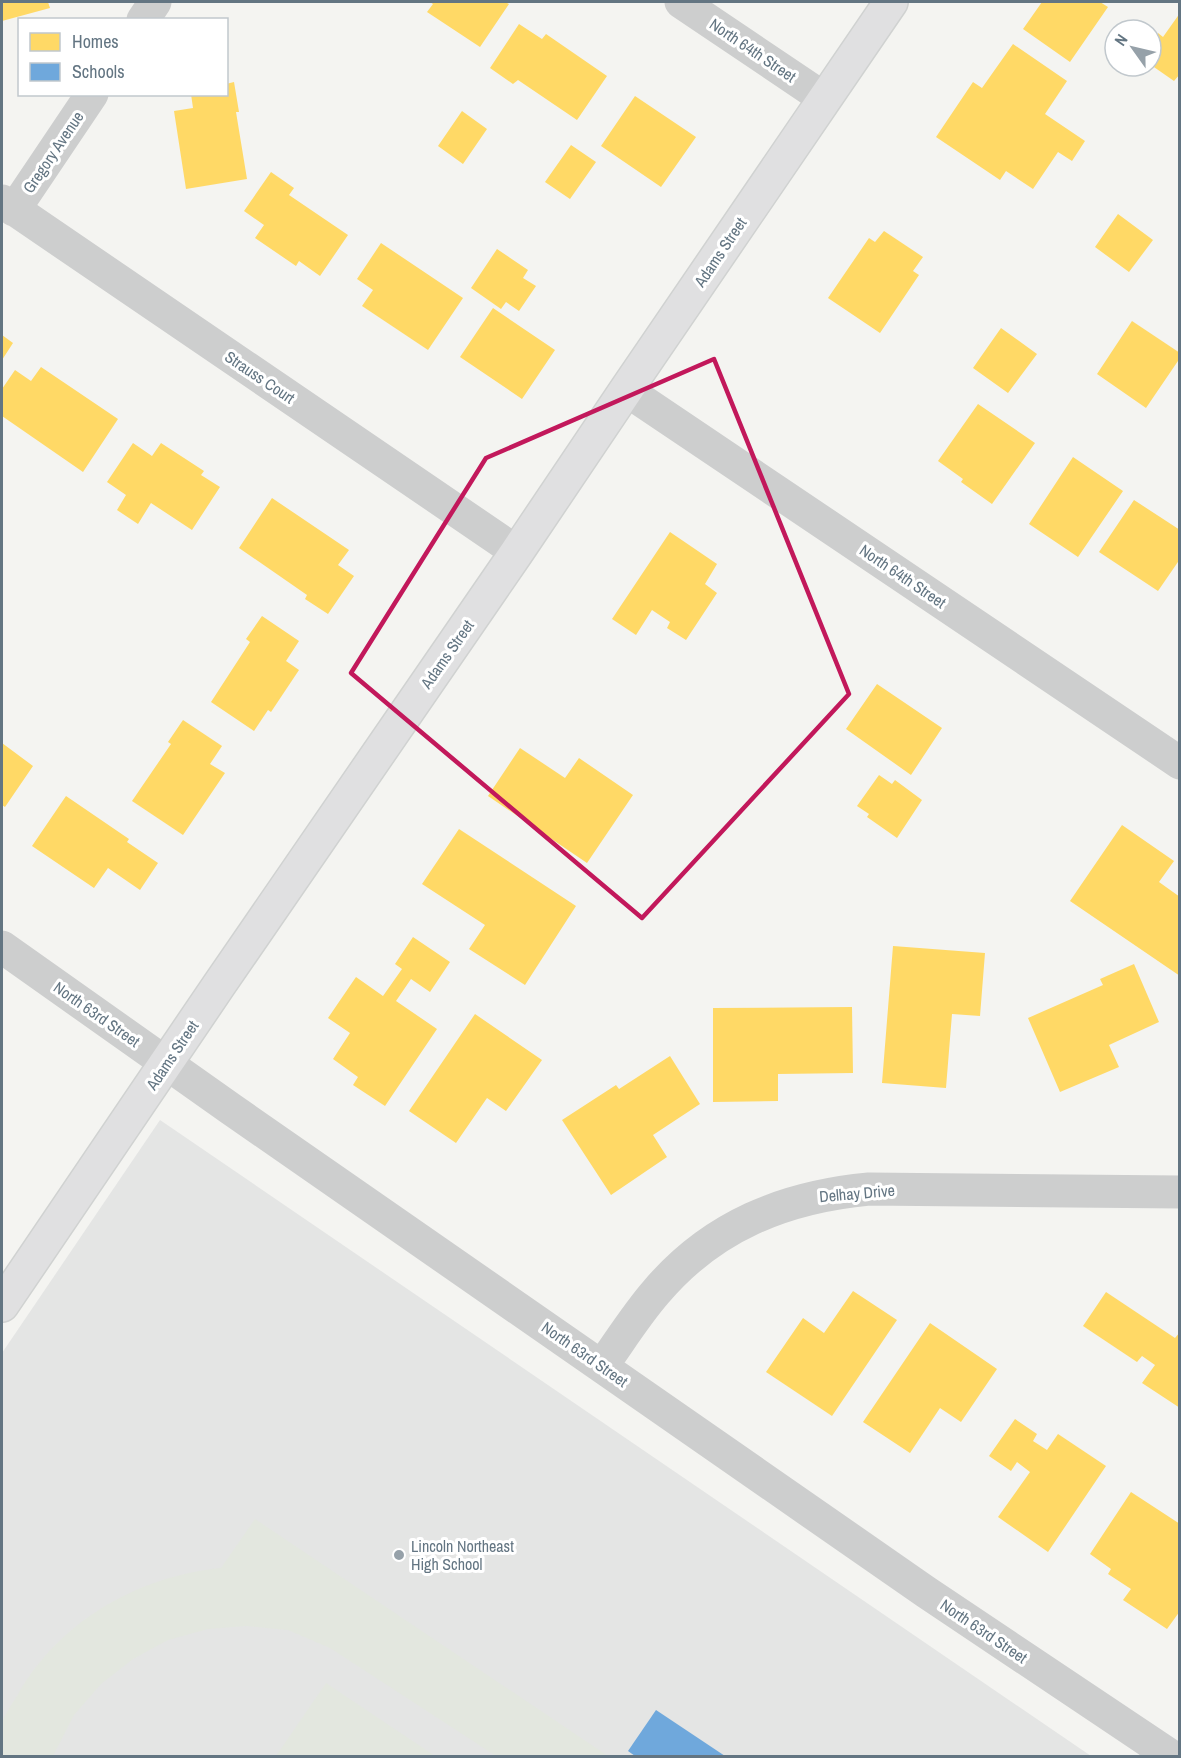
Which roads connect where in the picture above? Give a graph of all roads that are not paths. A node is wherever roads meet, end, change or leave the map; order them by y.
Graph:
1 (155, 2) edge
2 (681, 2) edge
3 (891, 2) edge
4 (144, 18) edge
5 (90, 96) edge
6 (825, 99) junction
7 (8, 206) edge
8 (626, 390) junction
9 (518, 552) junction
10 (1179, 763) edge
11 (2, 947) edge
12 (167, 1063) junction
13 (1179, 1192) edge
14 (2, 1305) edge
15 (602, 1366) junction
16 (1171, 1756) edge

1 - 4 street
2 - 6 street, North 64th Street
3 - 6 main road, Adams Street
5 - 7 street, Gregory Avenue
6 - 8 main road, Adams Street
7 - 9 street, Strauss Court
8 - 9 main road, Adams Street
8 - 10 street, North 64th Street
9 - 12 main road, Adams Street
11 - 12 street, North 63rd Street
12 - 14 main road, Adams Street
12 - 15 street, North 63rd Street
13 - 15 street, Delhay Drive
15 - 16 street, North 63rd Street

